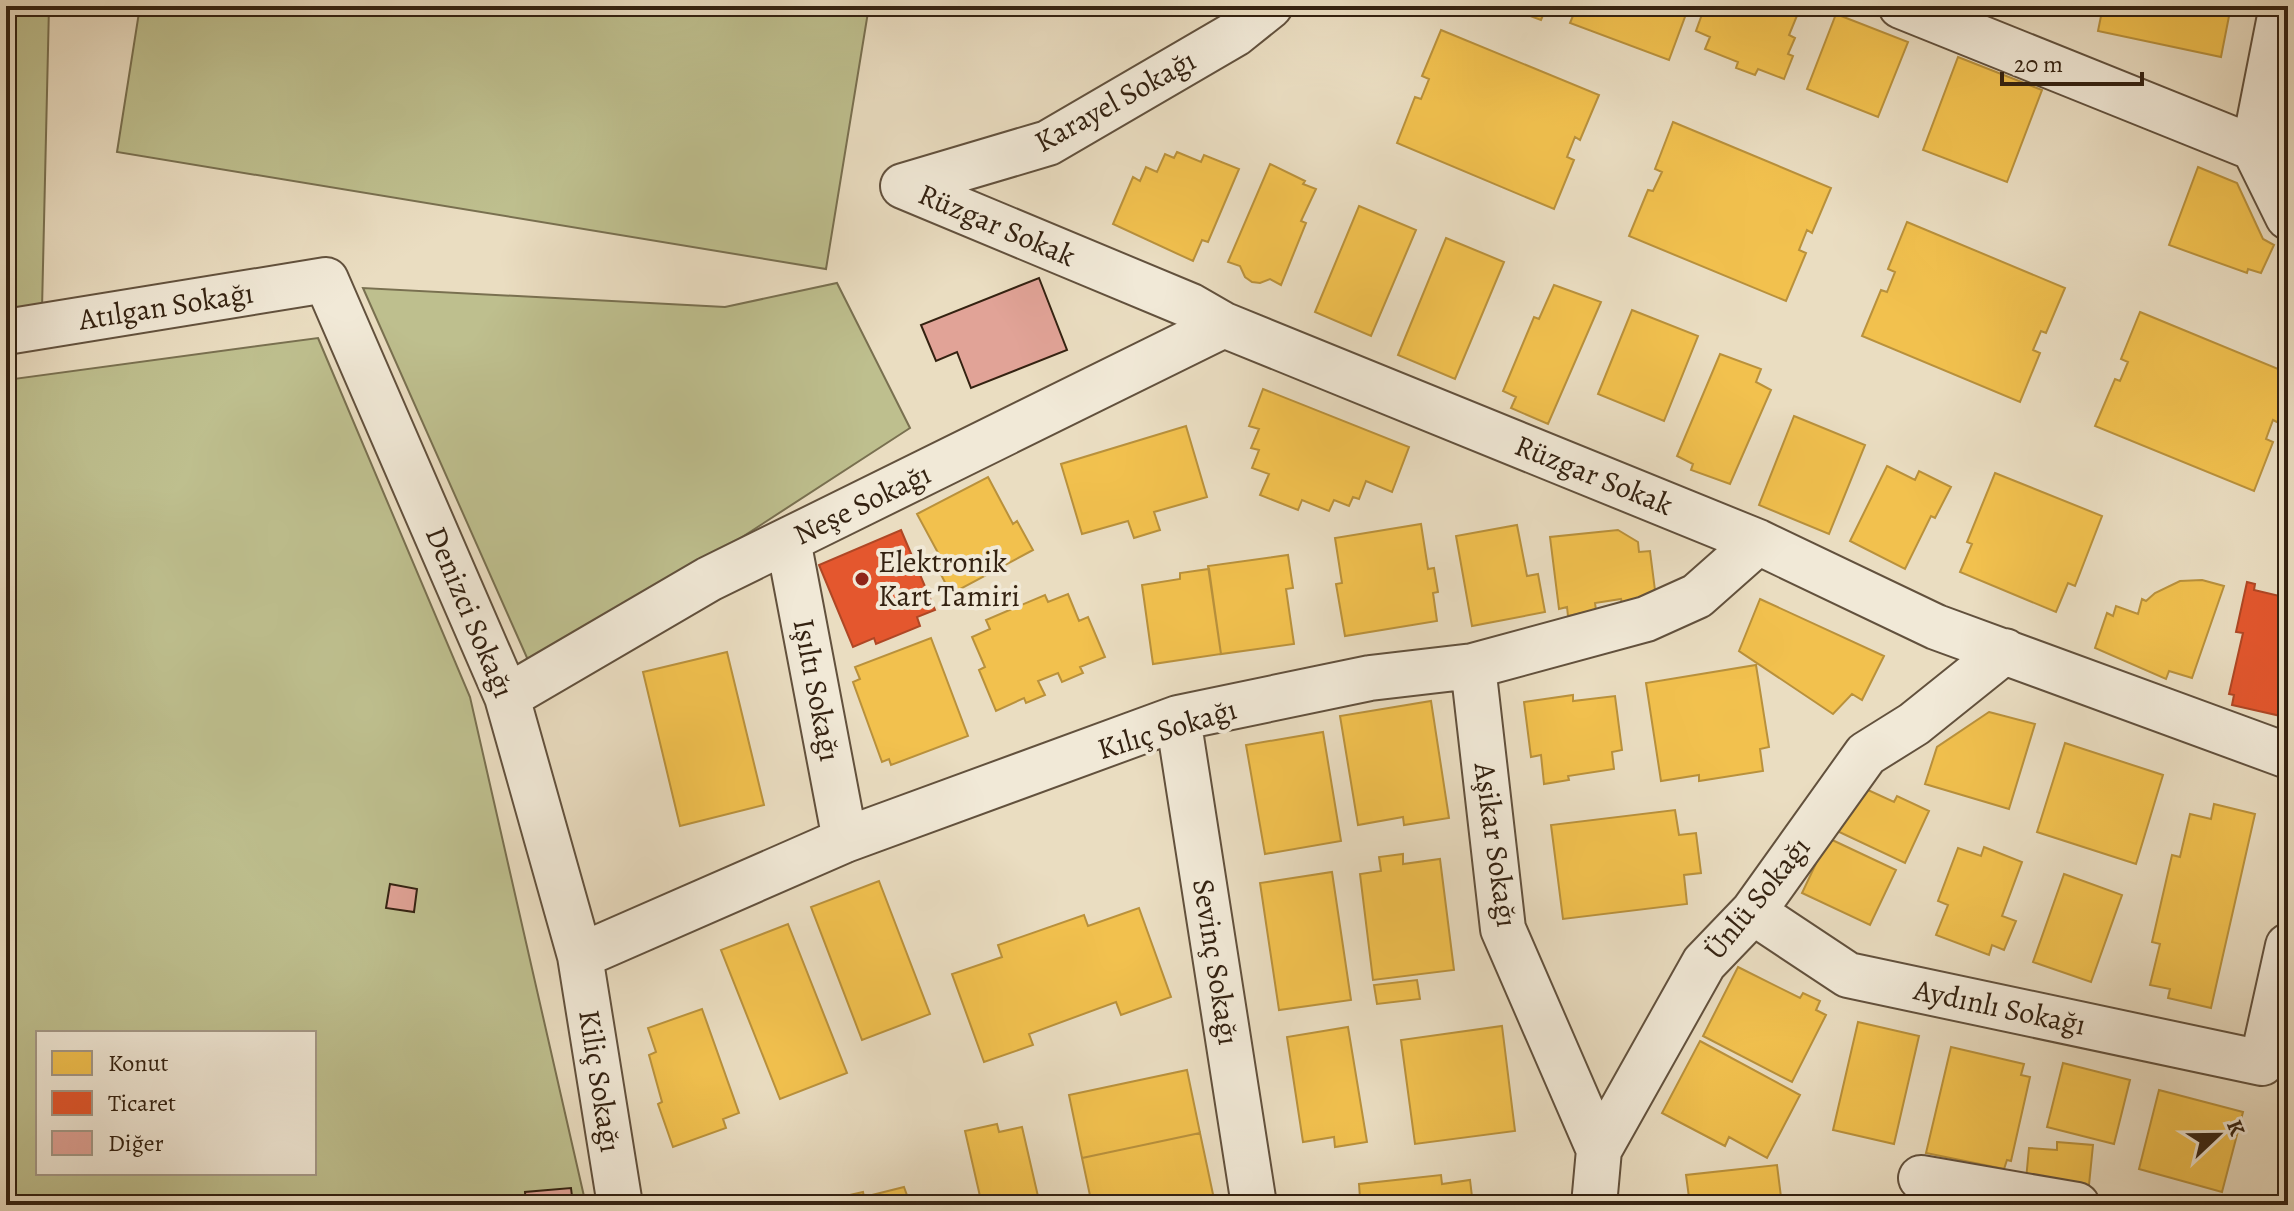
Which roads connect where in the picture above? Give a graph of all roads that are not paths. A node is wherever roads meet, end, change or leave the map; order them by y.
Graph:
1 (1270, 6) edge
2 (1901, 6) edge
3 (2282, 6) edge
4 (2254, 148) junction
5 (903, 186) joint
6 (2288, 217) edge
7 (326, 280) joint
8 (1224, 325) junction
9 (6, 332) edge
10 (788, 540) junction
11 (1758, 542) junction
12 (2005, 651) junction
13 (1473, 666) junction
14 (507, 697) junction
15 (1178, 718) junction
16 (2288, 756) edge
17 (845, 840) junction
18 (1753, 912) junction
19 (2288, 946) edge
20 (580, 956) junction
21 (1599, 1150) junction
22 (1921, 1178) dead end
23 (620, 1205) edge
24 (1254, 1205) edge
25 (1594, 1205) edge
26 (2077, 1205) edge

1 - 5 street, Karayel Sokağı
2 - 4 street
3 - 4 street
4 - 6 street
5 - 8 street, Rüzgar Sokak
7 - 9 street, Atılgan Sokağı
7 - 14 street, Denizci Sokağı
8 - 10 street, Neşe Sokağı
8 - 11 street, Rüzgar Sokak
10 - 14 street, Neşe Sokağı
10 - 17 street, Işıltı Sokağı
11 - 12 street, Rüzgar Sokak
11 - 13 street, Kılıç Sokağı
12 - 16 street, Rüzgar Sokak
12 - 18 street, Ünlü Sokağı
13 - 15 street, Kılıç Sokağı
13 - 21 street, Aşikar Sokağı
14 - 20 street, Denizci Sokağı
15 - 17 street, Kılıç Sokağı
15 - 24 street, Sevinç Sokağı
17 - 20 street, Kılıç Sokağı
18 - 19 street, Aydınlı Sokağı
18 - 21 street, Ünlü Sokağı
20 - 23 street, Kiliç Sokağı
21 - 25 street, Ünlü Sokağı
22 - 26 street

